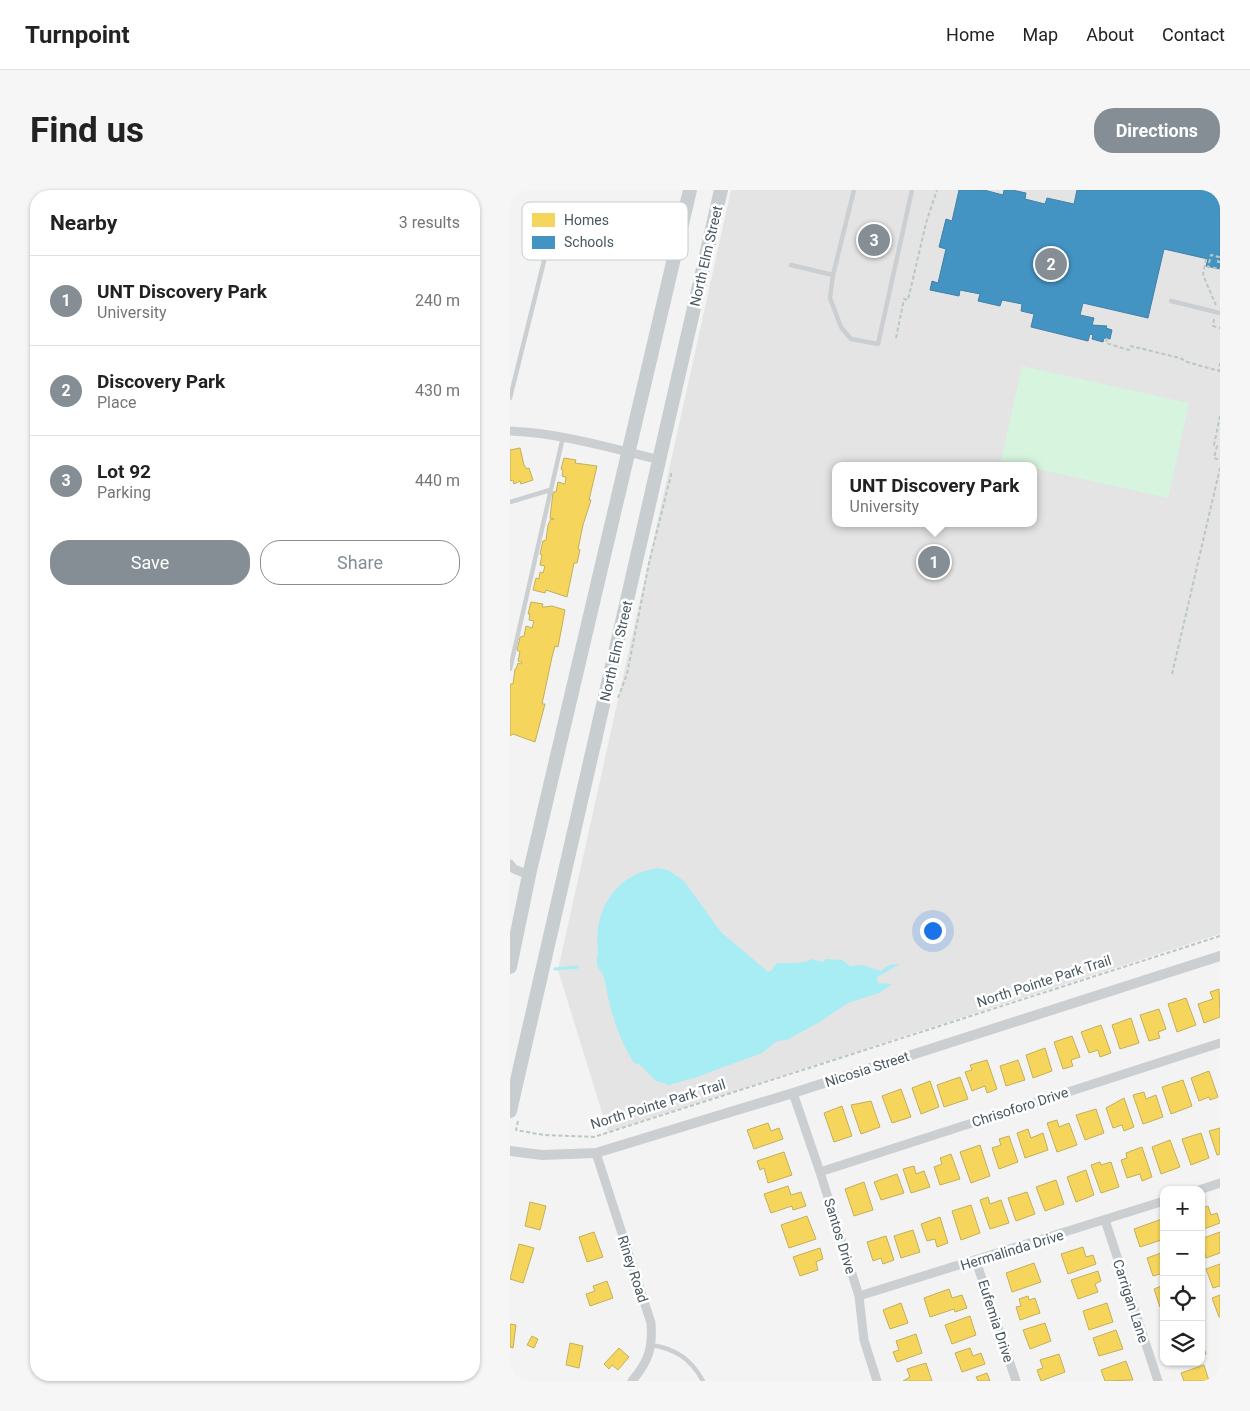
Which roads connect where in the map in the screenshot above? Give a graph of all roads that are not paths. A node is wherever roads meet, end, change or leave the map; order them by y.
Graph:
1 (721, 190) edge
2 (854, 190) edge
3 (912, 190) edge
4 (544, 260) edge
5 (675, 260) edge
6 (791, 265) dead end
7 (833, 275) junction
8 (1171, 301) dead end
9 (1218, 312) edge
10 (510, 398) edge
11 (510, 427) edge
12 (510, 431) edge
13 (563, 437) junction
14 (630, 453) junction
15 (660, 460) junction
16 (550, 490) junction
17 (510, 502) edge
18 (510, 669) edge
19 (510, 864) edge
20 (529, 874) junction
21 (1220, 956) edge
22 (510, 967) edge
23 (1220, 1043) edge
24 (793, 1093) junction
25 (514, 1116) edge
26 (510, 1151) edge
27 (596, 1153) junction
28 (820, 1172) junction
29 (1220, 1183) edge
30 (1205, 1188) edge
31 (1160, 1202) edge
32 (1105, 1220) junction
33 (976, 1262) junction
34 (859, 1296) junction
35 (652, 1345) junction
36 (632, 1381) edge
37 (703, 1381) edge
38 (877, 1381) edge
39 (1016, 1381) edge
40 (1158, 1381) edge

1 - 15 main road, North Elm Street
2 - 7 lane
3 - 7 lane
4 - 10 lane
5 - 14 main road
6 - 7 lane
8 - 9 lane
11 - 12 lane
12 - 13 street
13 - 14 street
13 - 16 lane
14 - 15 street
14 - 20 main road
15 - 25 main road, North Elm Street
16 - 17 lane
16 - 18 lane
19 - 20 street
20 - 22 main road
21 - 24 street, Nicosia Street
23 - 28 street, Chrisoforo Drive
24 - 27 street, Nicosia Street
24 - 28 street, Santos Drive
26 - 27 street, Nicosia Street
27 - 35 street, Riney Road
28 - 34 street, Santos Drive
29 - 30 street
31 - 32 street, Hermalinda Drive
32 - 33 street, Hermalinda Drive
32 - 40 street, Carrigan Lane
33 - 34 street, Hermalinda Drive
33 - 39 street, Eufemia Drive
34 - 38 street, Santos Drive
35 - 36 street, Riney Road
35 - 37 lane

